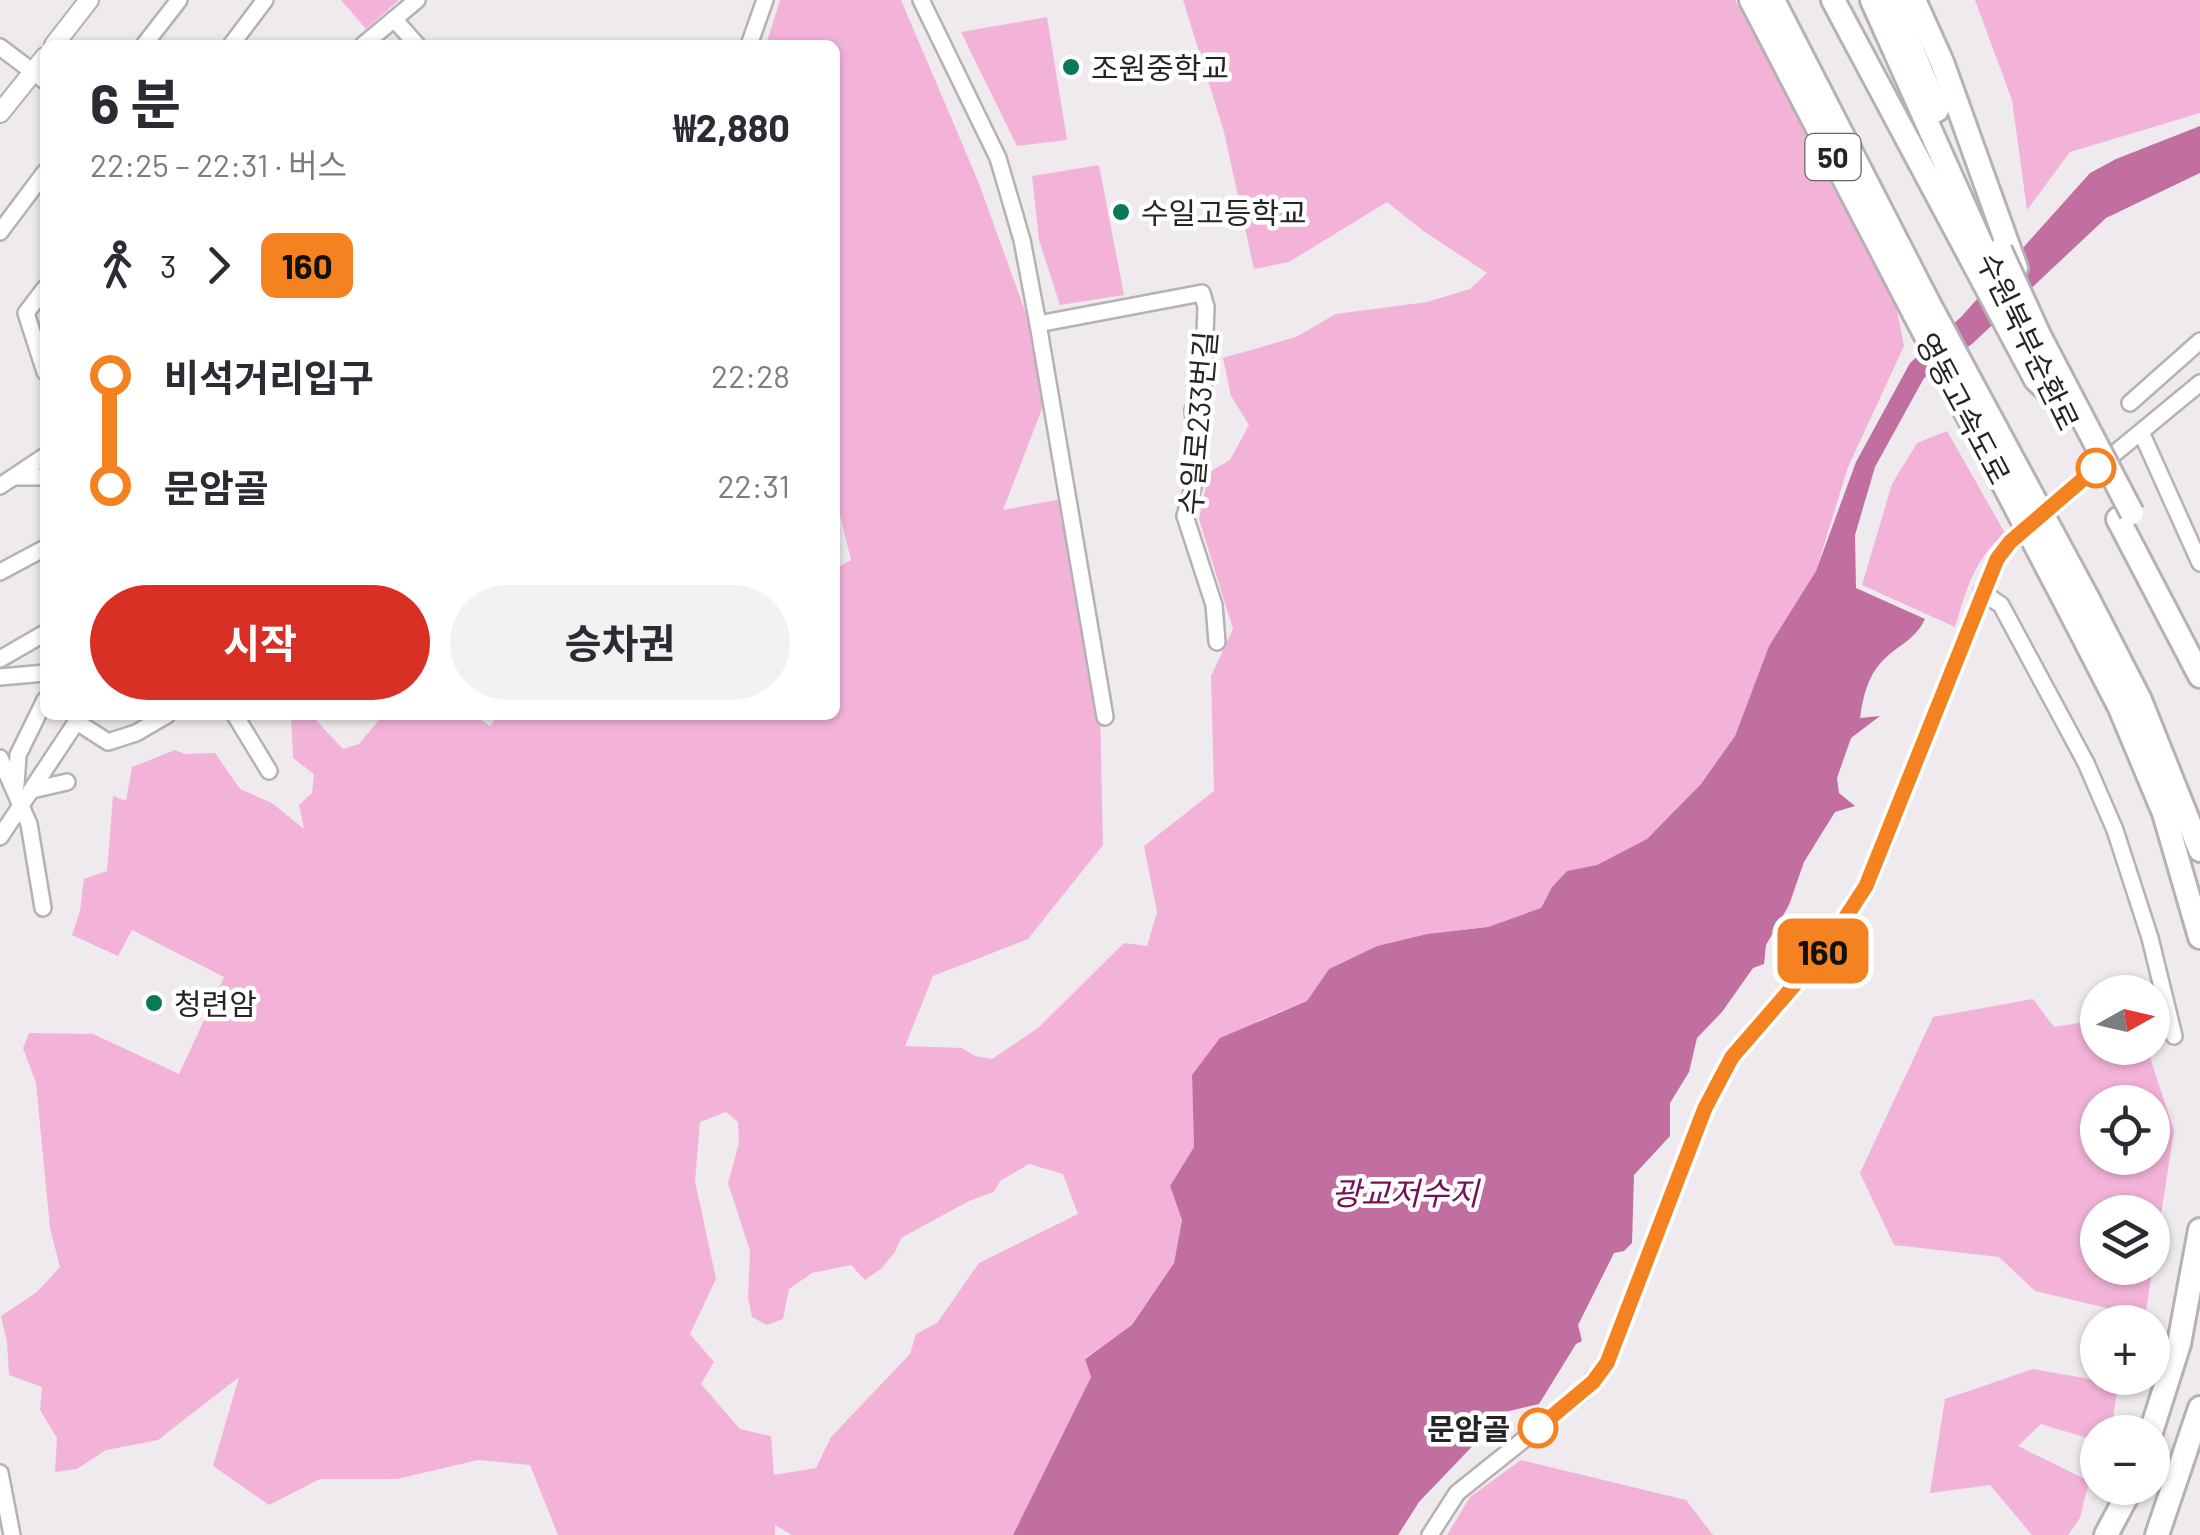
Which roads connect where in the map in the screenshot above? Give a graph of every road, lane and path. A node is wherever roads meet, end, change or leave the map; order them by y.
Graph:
1 (89, 0) edge
2 (179, 0) edge
3 (265, 0) edge
4 (417, 0) edge
5 (765, 0) edge
6 (921, 0) edge
7 (1750, 0) edge
8 (1773, 0) edge
9 (1833, 0) edge
10 (1872, 0) edge
11 (1892, 0) edge
12 (1914, 0) edge
13 (394, 19) junction
14 (58, 40) edge
15 (148, 40) edge
16 (235, 40) edge
17 (369, 40) edge
18 (412, 40) edge
19 (751, 40) edge
20 (0, 47) edge
21 (39, 77) edge
22 (0, 113) edge
23 (40, 179) edge
24 (0, 232) edge
25 (1992, 256) junction
26 (40, 295) edge
27 (1922, 310) junction
28 (1038, 324) junction
29 (2200, 341) edge
30 (40, 356) edge
31 (2196, 391) edge
32 (2130, 402) dead end
33 (2141, 432) junction
34 (40, 459) edge
35 (40, 477) edge
36 (4, 481) edge
37 (2125, 516) junction
38 (40, 551) edge
39 (2200, 563) edge
40 (0, 572) edge
41 (1982, 592) junction
42 (2078, 603) junction
43 (40, 637) edge
44 (1217, 642) dead end
45 (2200, 646) edge
46 (0, 659) edge
47 (40, 673) edge
48 (2200, 676) edge
49 (0, 677) edge
50 (40, 710) edge
51 (1105, 718) dead end
52 (78, 720) edge
53 (80, 720) edge
54 (158, 720) edge
55 (238, 720) edge
56 (0, 758) edge
57 (269, 771) dead end
58 (67, 782) dead end
59 (23, 794) junction
60 (1, 835) edge
61 (2200, 853) edge
62 (43, 908) dead end
63 (2200, 937) edge
64 (2174, 1036) dead end
65 (2200, 1230) edge
66 (2200, 1408) edge
67 (2156, 1415) edge
68 (0, 1473) edge
69 (2122, 1505) edge
70 (12, 1535) edge
71 (1430, 1535) edge
72 (2106, 1535) edge
73 (2158, 1535) edge

1 - 14 main road
2 - 15 street
3 - 16 street
4 - 13 street
5 - 19 street
6 - 28 street
7 - 27 highway, 영동고속도로 / 50
8 - 27 highway, 영동고속도로 / 50
9 - 25 highway
10 - 25 highway, 수원북부순환로
11 - 25 highway, 수원북부순환로
12 - 25 highway
13 - 17 street
13 - 18 street
20 - 21 street
21 - 22 main road
23 - 24 street
25 - 37 highway, 수원북부순환로, bridge
25 - 37 highway, 수원북부순환로
26 - 30 street
27 - 42 highway, 영동고속도로 / 50, bridge
28 - 44 street, 수일로233번길
28 - 51 street
29 - 32 street
31 - 33 street
33 - 39 street
33 - 41 street
34 - 36 street
35 - 36 street
37 - 45 highway, 수원북부순환로
37 - 48 highway, 수원북부순환로
38 - 40 street
41 - 64 street
41 - 71 street
42 - 61 highway, 영동고속도로 / 50
42 - 63 highway, 영동고속도로 / 50
43 - 46 street
47 - 49 street
50 - 59 street
52 - 59 street
53 - 54 street
55 - 57 street
56 - 59 street
58 - 59 street
59 - 60 street
59 - 62 street
65 - 67 highway
66 - 73 highway
68 - 70 street
69 - 72 highway

